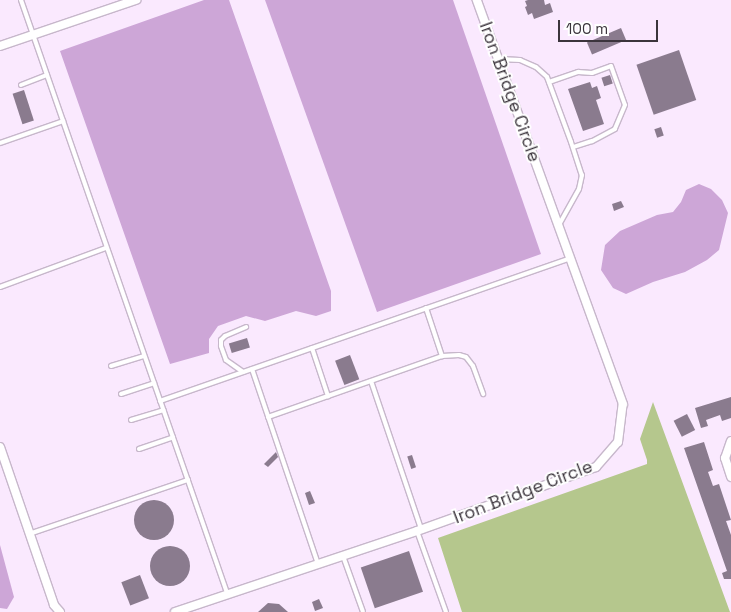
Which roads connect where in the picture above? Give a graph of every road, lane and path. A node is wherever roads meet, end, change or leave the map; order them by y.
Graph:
1 (22, 0) edge
2 (136, 0) edge
3 (477, 0) edge
4 (33, 35) junction
5 (0, 46) edge
6 (499, 59) junction
7 (47, 75) junction
8 (549, 82) junction
9 (21, 85) dead end
10 (63, 121) junction
11 (0, 143) edge
12 (573, 147) junction
13 (558, 226) junction
14 (106, 248) junction
15 (570, 258) junction
16 (0, 287) edge
17 (426, 308) junction
18 (246, 327) dead end
19 (312, 348) junction
20 (144, 356) junction
21 (442, 356) junction
22 (111, 366) dead end
23 (252, 369) junction
24 (244, 372) junction
25 (371, 381) junction
26 (154, 383) junction
27 (121, 394) dead end
28 (483, 394) dead end
29 (328, 396) junction
30 (160, 401) junction
31 (163, 410) junction
32 (268, 417) junction
33 (131, 420) dead end
34 (173, 438) junction
35 (731, 441) edge
36 (0, 447) edge
37 (139, 449) dead end
38 (731, 476) edge
39 (188, 480) junction
40 (419, 530) junction
41 (29, 534) junction
42 (343, 556) junction
43 (318, 564) junction
44 (227, 593) junction
45 (179, 611) edge
46 (60, 612) edge
47 (363, 612) edge
48 (446, 612) edge

1 - 4 lane
2 - 4 street
3 - 6 street, Iron Bridge Circle
4 - 5 street
4 - 7 lane
6 - 8 lane
6 - 13 street, Iron Bridge Circle
7 - 9 lane
7 - 10 lane
8 - 12 lane
8 - 12 lane
10 - 11 lane
10 - 14 lane
12 - 13 lane
13 - 15 street, Iron Bridge Circle
14 - 16 lane
14 - 20 lane
15 - 17 lane
15 - 40 street, Iron Bridge Circle
17 - 19 lane
17 - 21 lane
18 - 24 lane
19 - 23 lane
19 - 29 lane
20 - 22 lane
20 - 26 lane
21 - 25 lane
21 - 28 lane
23 - 24 lane
23 - 32 lane
24 - 30 lane
25 - 29 lane
25 - 40 lane
26 - 27 lane
26 - 30 lane
29 - 32 lane
30 - 31 lane
31 - 33 lane
31 - 34 lane
32 - 43 lane
34 - 37 lane
34 - 39 lane
35 - 38 street
36 - 41 street
39 - 41 lane
39 - 44 lane
40 - 42 street, Iron Bridge Circle
40 - 48 lane
41 - 46 street
42 - 43 street, Iron Bridge Circle
42 - 47 lane
43 - 44 street, Iron Bridge Circle
44 - 45 street, Iron Bridge Circle

